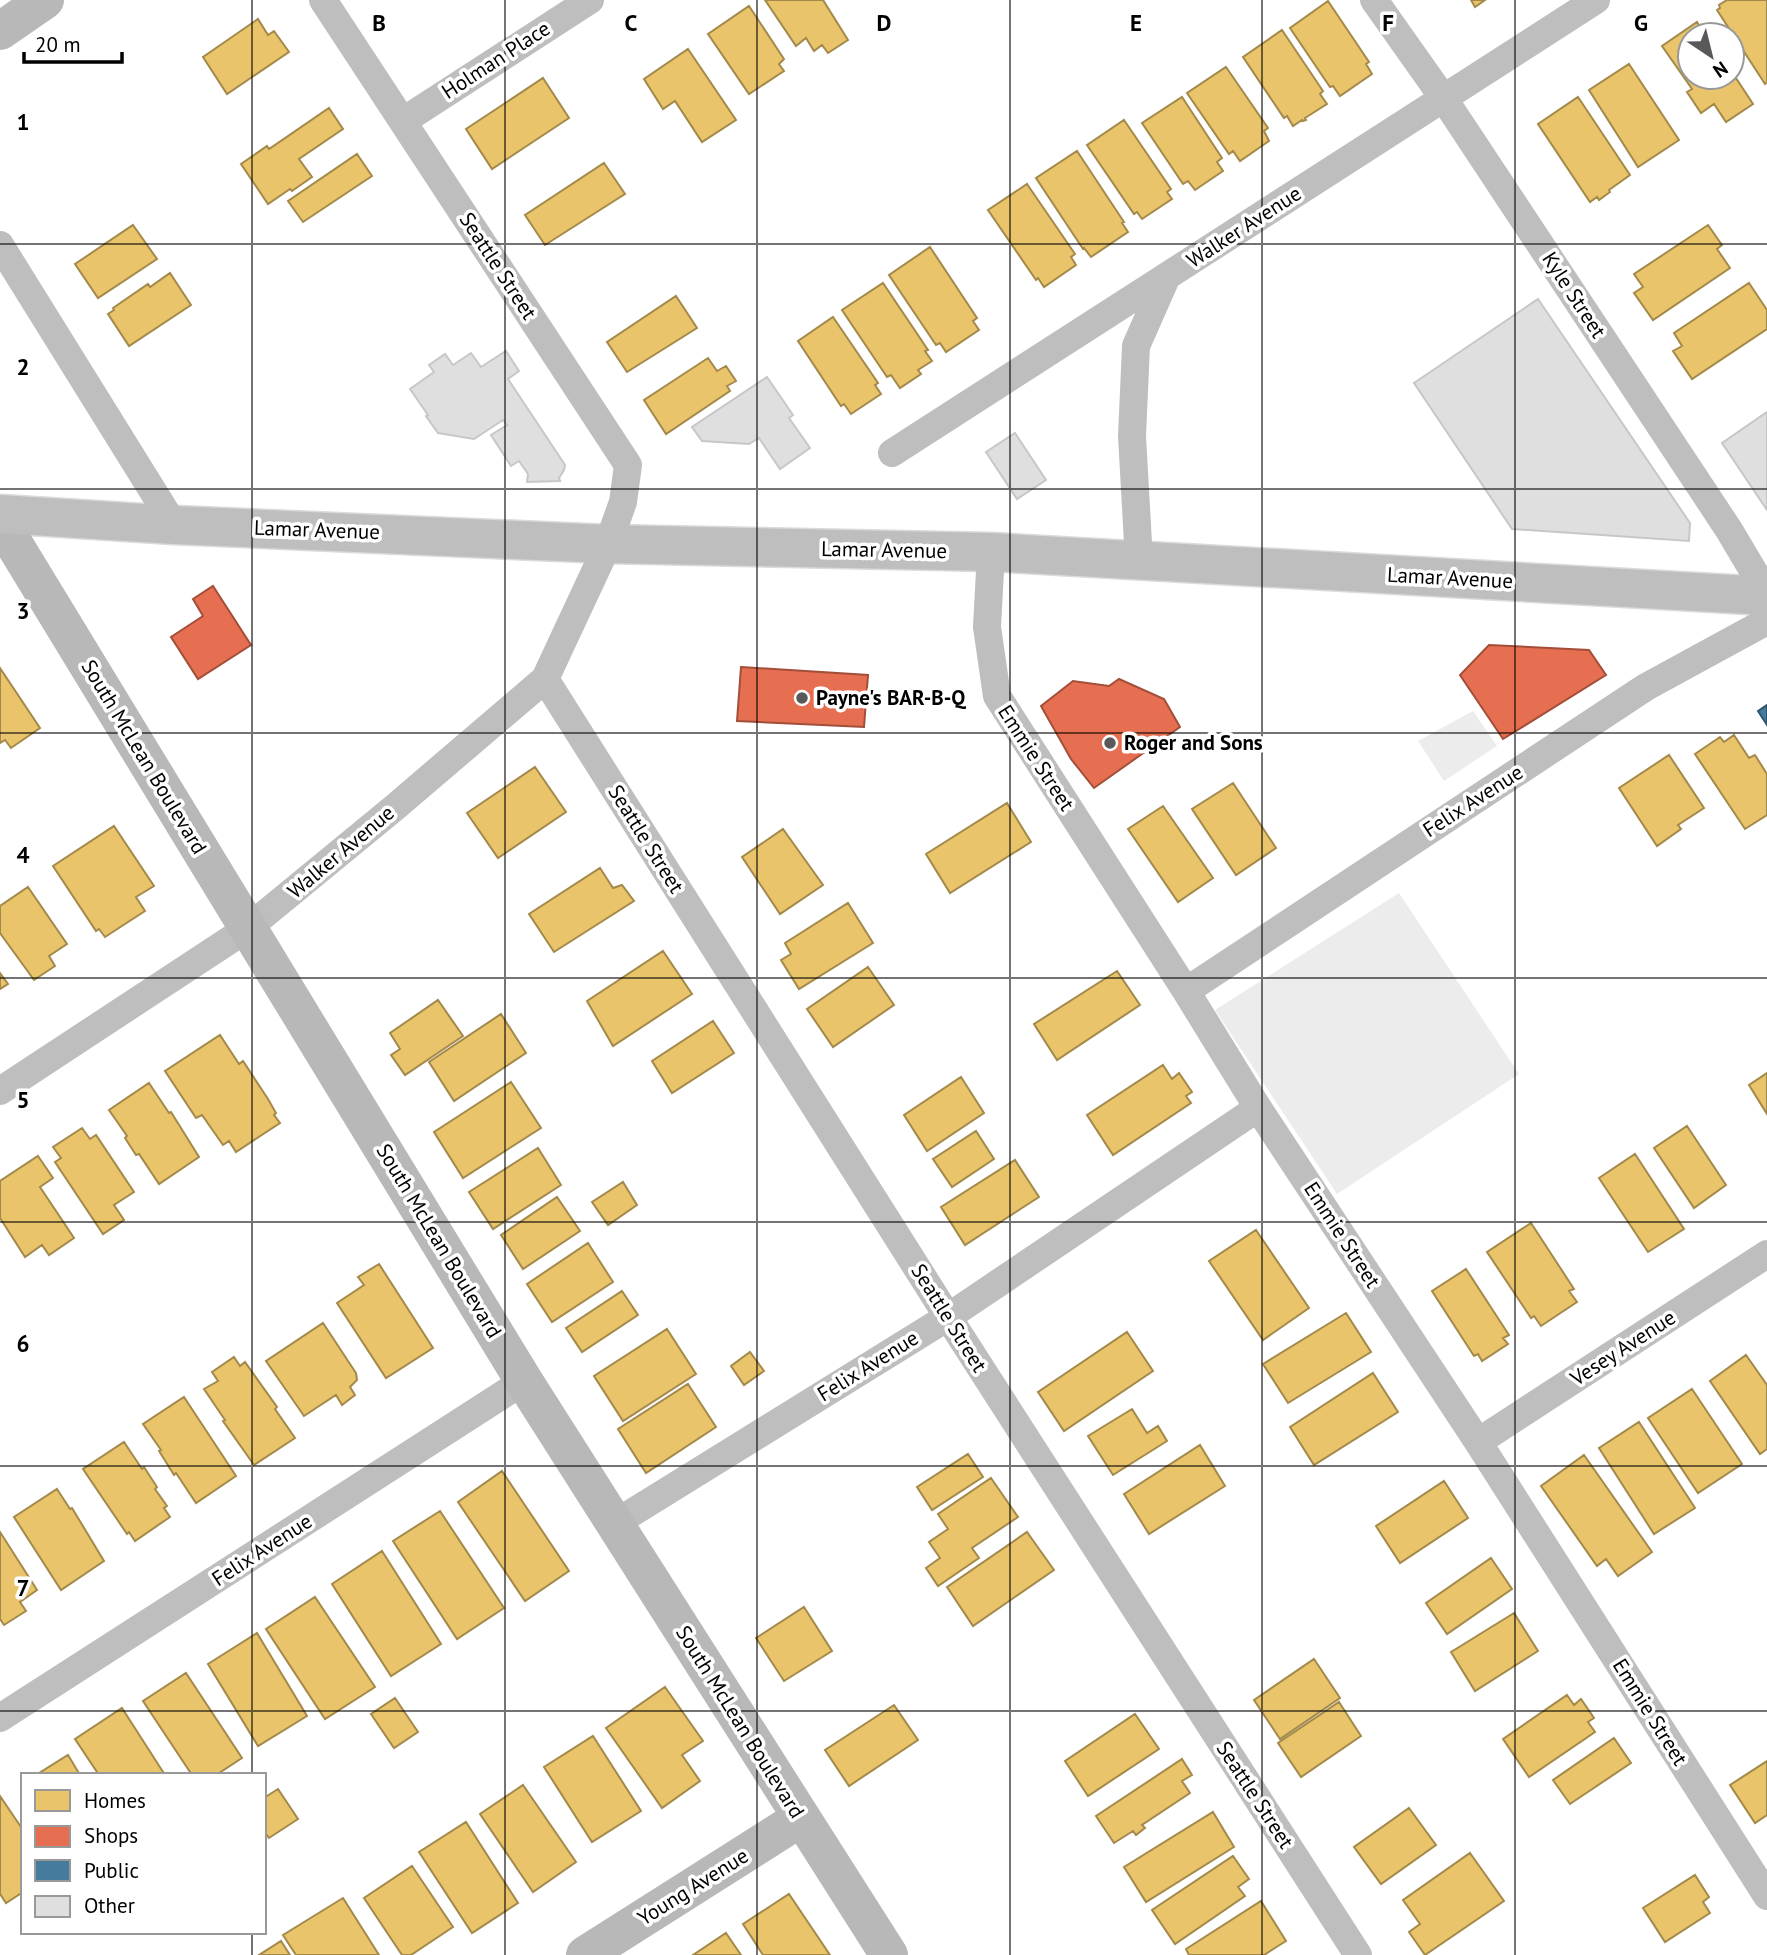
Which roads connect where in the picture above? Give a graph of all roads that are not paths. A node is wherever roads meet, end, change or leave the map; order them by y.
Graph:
1 (45, 0) edge
2 (323, 0) edge
3 (590, 0) edge
4 (1374, 0) edge
5 (1595, 0) edge
6 (0, 31) edge
7 (1444, 99) junction
8 (403, 121) junction
9 (0, 245) edge
10 (1166, 278) junction
11 (892, 453) dead end
12 (0, 514) edge
13 (0, 521) edge
14 (174, 525) junction
15 (608, 544) junction
16 (990, 552) junction
17 (1139, 561) junction
18 (1767, 595) edge
19 (1767, 621) edge
20 (545, 679) junction
21 (248, 928) junction
22 (1186, 992) junction
23 (0, 1091) edge
24 (1258, 1108) junction
25 (1767, 1254) edge
26 (948, 1317) junction
27 (523, 1381) junction
28 (1478, 1442) junction
29 (614, 1524) junction
30 (0, 1718) edge
31 (801, 1818) junction
32 (1767, 1896) edge
33 (585, 1955) edge
34 (889, 1955) edge
35 (1358, 1955) edge

1 - 6 main road
2 - 8 street, Seattle Street
3 - 8 street, Holman Place
4 - 7 street, Kyle Street
5 - 7 street, Walker Avenue
7 - 10 street, Walker Avenue
7 - 18 street, Kyle Street
8 - 15 street, Seattle Street
9 - 14 street
10 - 11 street, Walker Avenue
10 - 17 street
12 - 14 main road, Lamar Avenue
13 - 21 main road, South McLean Boulevard
14 - 15 main road, Lamar Avenue
15 - 16 main road, Lamar Avenue
15 - 20 street, Walker Avenue
16 - 17 main road, Lamar Avenue
16 - 22 street, Emmie Street
17 - 18 main road, Lamar Avenue
19 - 22 street, Felix Avenue
20 - 21 street, Walker Avenue
20 - 26 street, Seattle Street
21 - 23 street, Walker Avenue
21 - 27 main road, South McLean Boulevard
22 - 24 street, Emmie Street
24 - 26 street, Felix Avenue
24 - 28 street, Emmie Street
25 - 28 street, Vesey Avenue
26 - 29 street, Felix Avenue
26 - 35 street, Seattle Street
27 - 29 main road, South McLean Boulevard
27 - 30 street, Felix Avenue
28 - 32 street, Emmie Street
29 - 31 main road, South McLean Boulevard
31 - 33 main road, Young Avenue
31 - 34 main road, South McLean Boulevard

